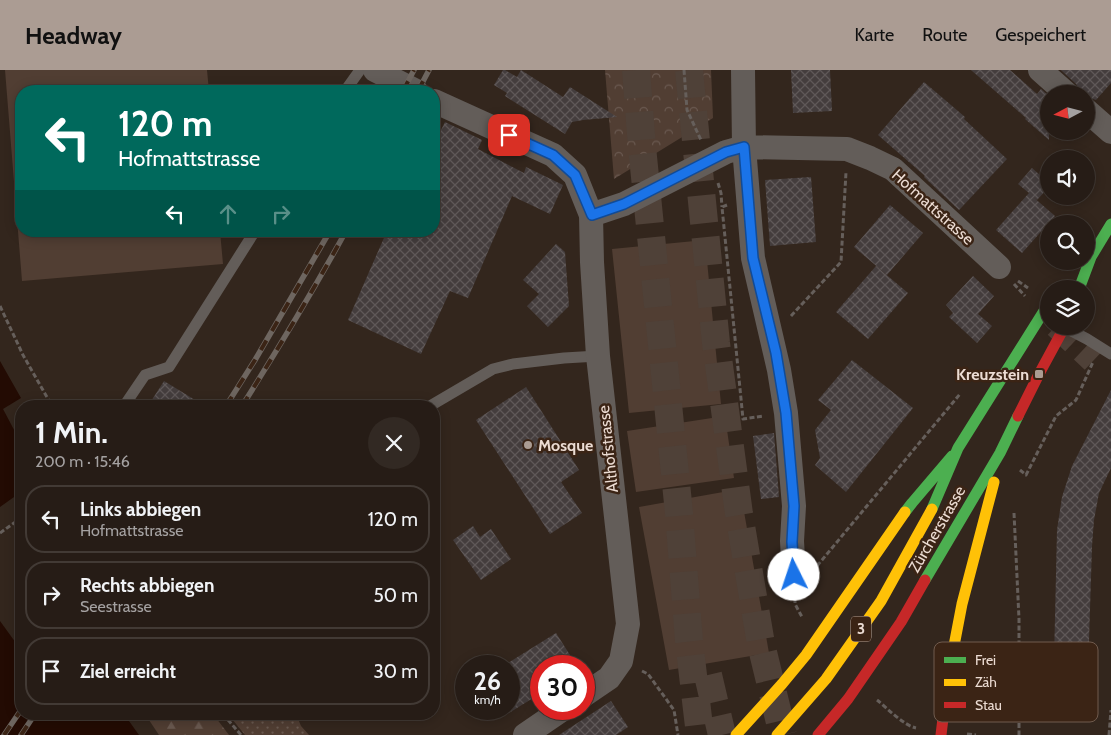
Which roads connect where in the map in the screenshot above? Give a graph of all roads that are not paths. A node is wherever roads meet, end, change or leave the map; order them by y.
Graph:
1 (360, 70) edge
2 (375, 70) edge
3 (744, 70) edge
4 (1040, 70) edge
5 (349, 85) edge
6 (404, 85) edge
7 (1057, 85) edge
8 (440, 104) edge
9 (1095, 118) edge
10 (1111, 132) edge
11 (744, 147) junction
12 (592, 215) junction
13 (1111, 224) edge
14 (251, 237) edge
15 (1095, 250) edge
16 (999, 267) dead end
17 (1079, 270) edge
18 (1074, 276) dead end
19 (1040, 317) edge
20 (1060, 335) edge
21 (1079, 335) edge
22 (1111, 354) edge
23 (598, 356) junction
24 (128, 400) edge
25 (440, 400) edge
26 (958, 448) junction
27 (1000, 454) junction
28 (794, 575) road end
29 (955, 642) edge
30 (595, 686) edge
31 (548, 720) edge
32 (943, 722) edge
33 (525, 735) edge
34 (736, 735) edge
35 (777, 735) edge
36 (818, 735) edge
37 (941, 735) edge

1 - 5 lane
2 - 6 street
3 - 11 street
4 - 7 street
8 - 12 street
9 - 10 street
11 - 12 street, Hofmattstrasse
11 - 16 street, Hofmattstrasse
11 - 28 street
12 - 23 street, Althofstrasse
13 - 15 main road
14 - 24 lane
17 - 18 main road
19 - 26 main road, Zürcherstrasse / 3
20 - 27 main road, Zürcherstrasse
21 - 22 lane
23 - 25 lane
23 - 30 street, Althofstrasse
26 - 34 main road, Zürcherstrasse / 3
26 - 35 main road, Zürcherstrasse / 3
27 - 29 main road, bridge
27 - 36 main road, Zürcherstrasse
31 - 33 street
32 - 37 main road, bridge

